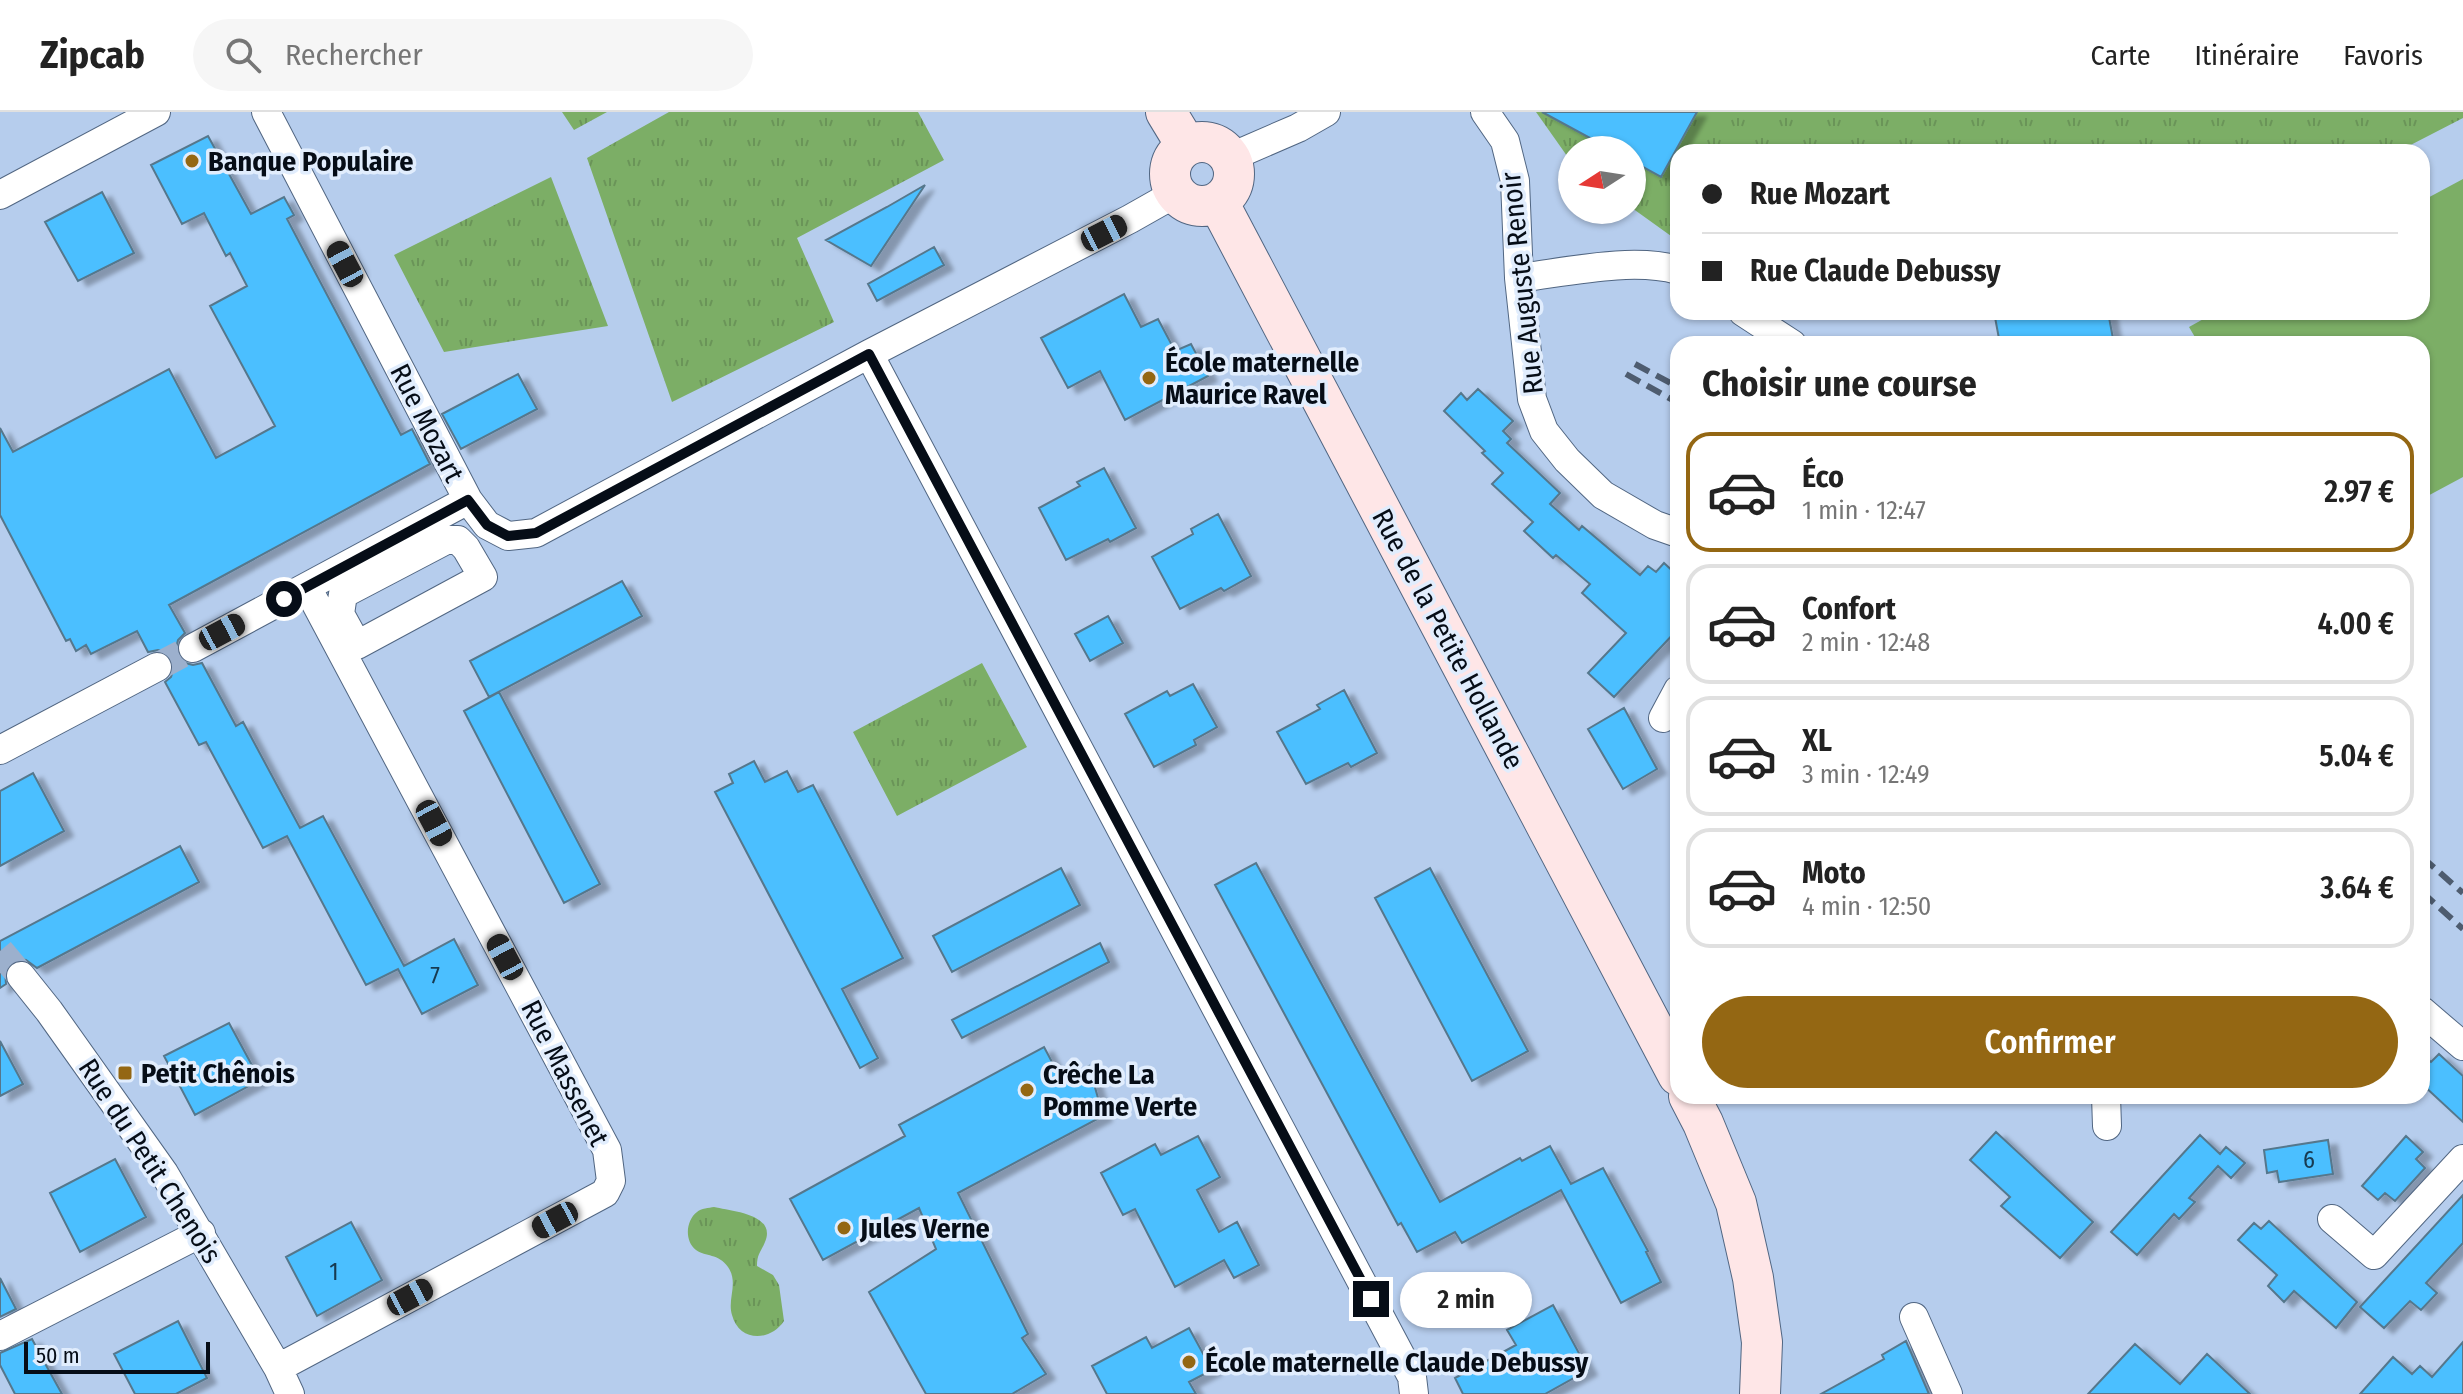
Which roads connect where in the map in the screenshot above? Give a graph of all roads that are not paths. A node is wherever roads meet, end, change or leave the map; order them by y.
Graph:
1 (156, 112) edge
2 (266, 112) edge
3 (1326, 112) edge
4 (1485, 112) edge
5 (1176, 129) edge
6 (1231, 157) junction
7 (1176, 193) junction
8 (0, 195) edge
9 (1218, 202) junction
10 (1670, 268) edge
11 (1519, 278) junction
12 (1755, 320) edge
13 (1780, 336) edge
14 (869, 354) junction
15 (468, 500) junction
16 (1670, 530) edge
17 (483, 577) joint
18 (307, 587) junction
19 (193, 648) tunnel mouth
20 (157, 667) tunnel mouth
21 (1670, 705) edge
22 (1663, 718) dead end
23 (0, 750) edge
24 (21, 976) tunnel mouth
25 (2430, 1018) edge
26 (2463, 1046) edge
27 (1670, 1060) edge
28 (1693, 1104) edge
29 (2106, 1104) edge
30 (2107, 1126) dead end
31 (2463, 1159) edge
32 (2332, 1219) dead end
33 (201, 1233) junction
34 (1914, 1317) dead end
35 (0, 1336) edge
36 (278, 1368) junction
37 (290, 1394) edge
38 (1414, 1394) edge
39 (1760, 1394) edge
40 (1948, 1394) edge

1 - 8 street
2 - 15 street, Rue Mozart
3 - 6 street
4 - 11 street, Rue Auguste Renoir
5 - 6 street
5 - 7 street
6 - 9 street
7 - 9 street
7 - 14 street
9 - 27 street, Rue de la Petite Hollande
10 - 11 street
11 - 16 street, Rue Auguste Renoir
12 - 13 street
14 - 15 street
14 - 38 street
15 - 18 street, Rue Mozart
17 - 17 street
18 - 19 street, Rue Mozart
18 - 36 street, Rue Massenet
20 - 23 street
21 - 22 street
24 - 33 street, Rue du Petit Chenois
25 - 26 street
28 - 39 street
29 - 30 street
31 - 32 street
33 - 35 street
33 - 36 street, Rue du Petit Chenois
34 - 40 street
36 - 37 street, Rue du Petit Chenois

